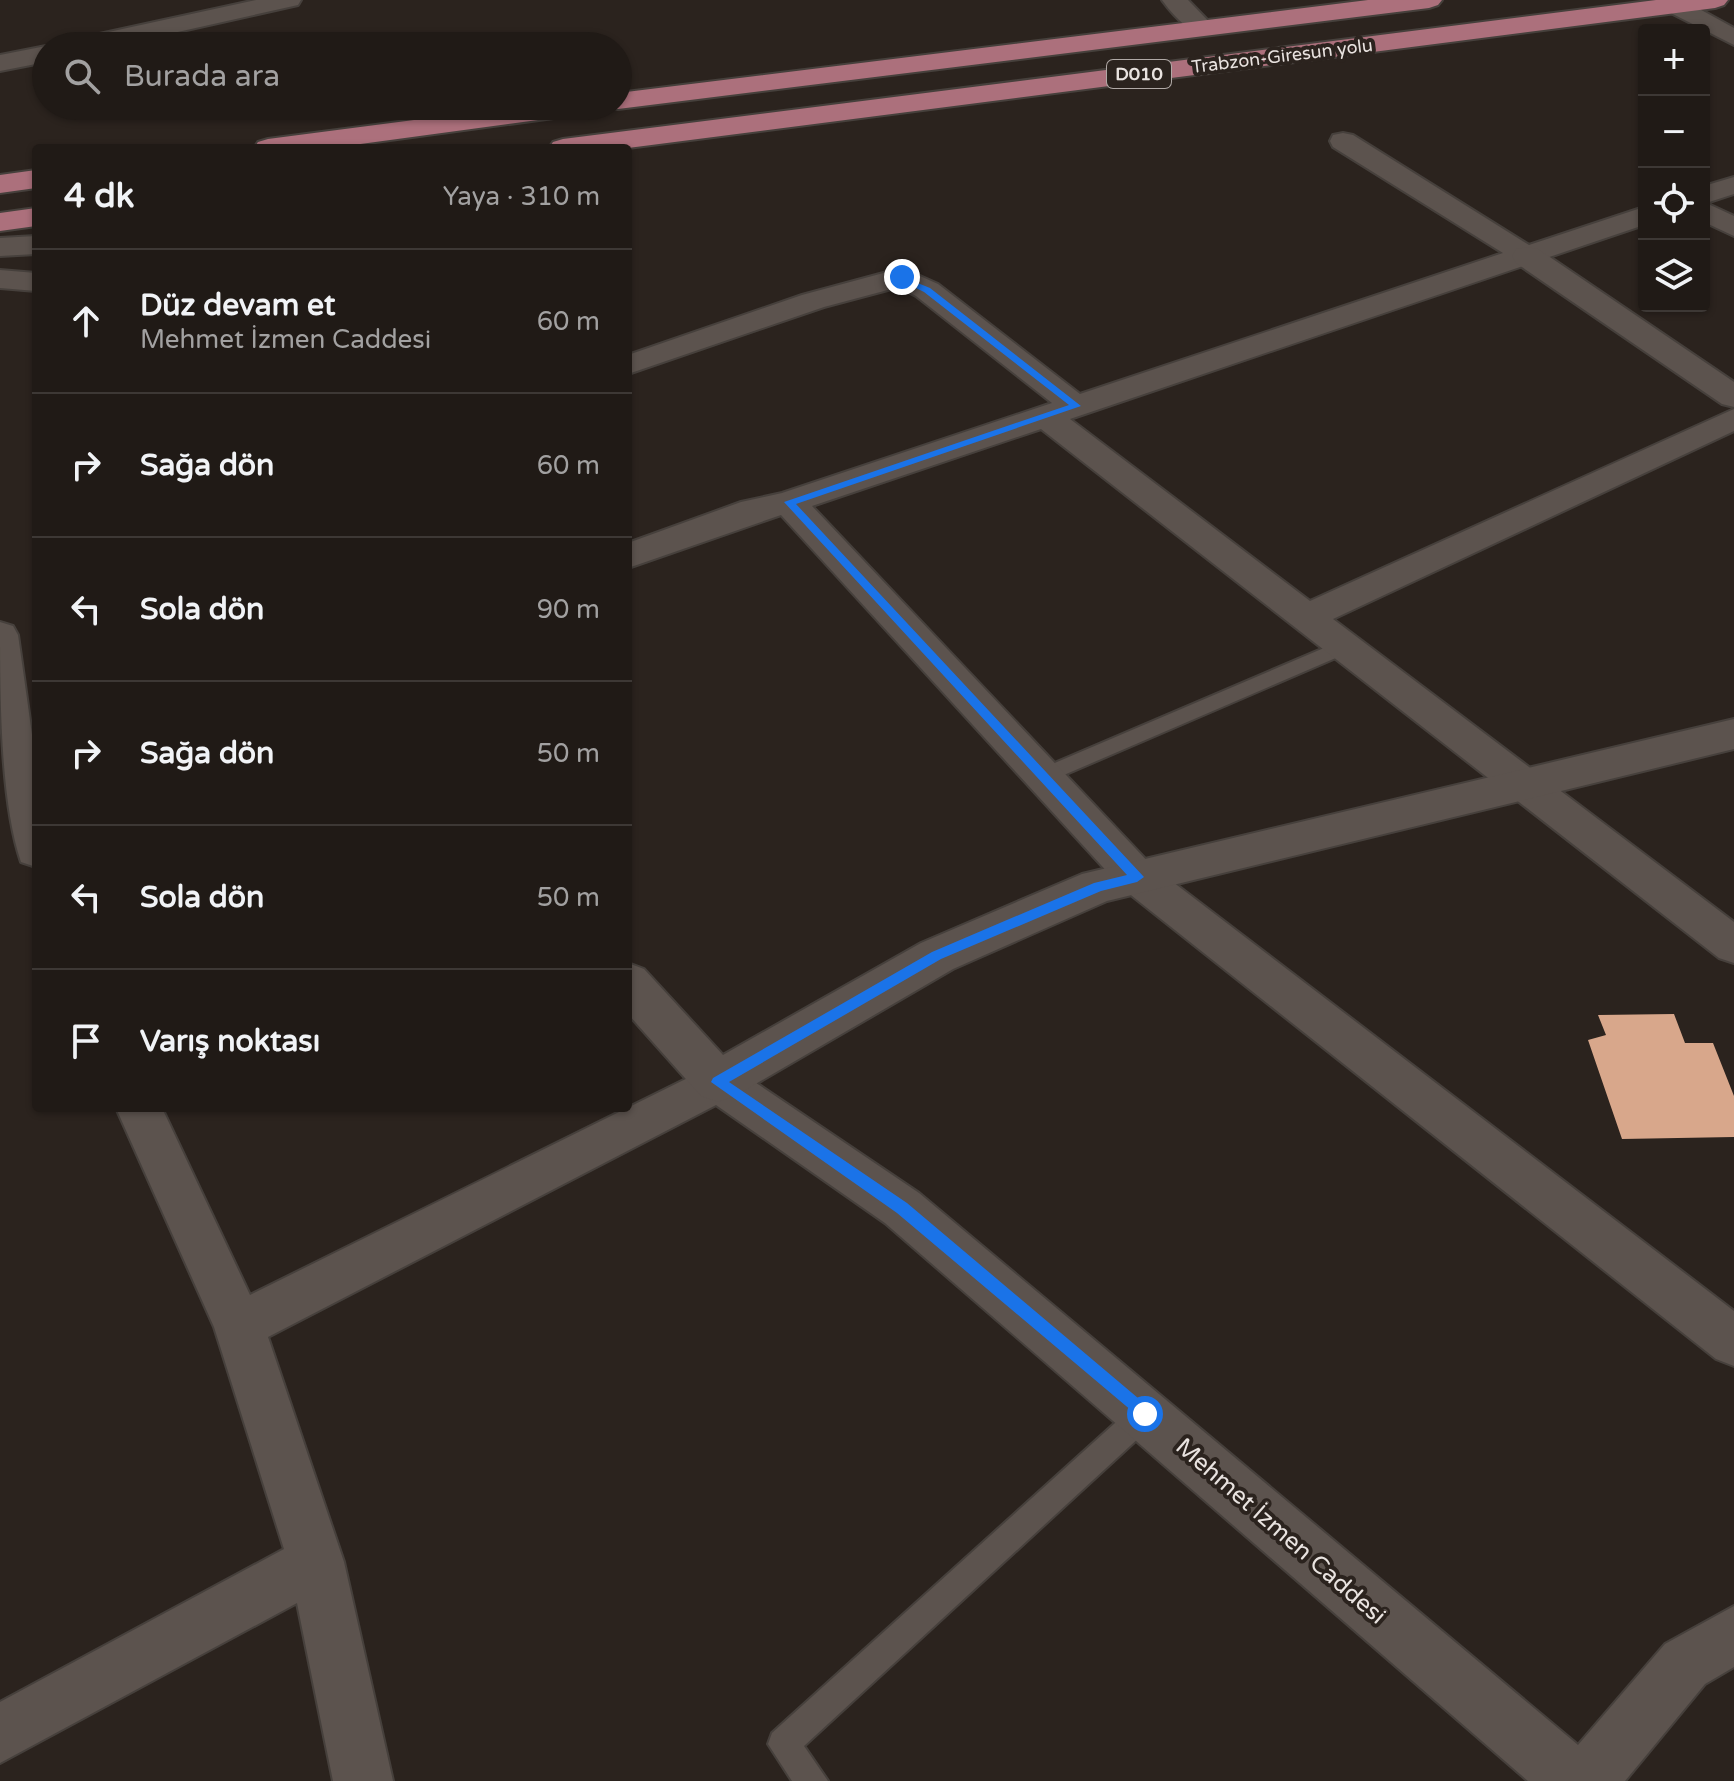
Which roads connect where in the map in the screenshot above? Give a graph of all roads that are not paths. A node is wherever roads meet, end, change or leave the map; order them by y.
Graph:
1 (289, 0) edge
2 (1174, 0) edge
3 (1429, 0) edge
4 (1715, 0) edge
5 (1674, 5) junction
6 (1203, 28) junction
7 (144, 32) edge
8 (1734, 38) edge
9 (32, 57) edge
10 (0, 63) edge
11 (632, 99) edge
12 (478, 120) edge
13 (1343, 141) dead end
14 (298, 144) edge
15 (594, 144) edge
16 (32, 180) edge
17 (0, 184) edge
18 (1734, 185) edge
19 (1710, 193) edge
20 (1710, 214) edge
21 (32, 218) edge
22 (1638, 218) edge
23 (0, 222) edge
24 (1734, 227) edge
25 (32, 245) edge
26 (0, 247) edge
27 (1527, 256) junction
28 (0, 279) edge
29 (32, 282) edge
30 (632, 364) edge
31 (1734, 397) edge
32 (1060, 411) junction
33 (1734, 419) edge
34 (789, 502) junction
35 (632, 555) edge
36 (1306, 617) junction
37 (0, 635) edge
38 (1345, 646) junction
39 (32, 669) edge
40 (6, 706) junction
41 (1734, 734) edge
42 (1043, 776) junction
43 (1525, 786) junction
44 (32, 836) edge
45 (1137, 877) junction
46 (1734, 946) edge
47 (632, 986) edge
48 (718, 1082) junction
49 (141, 1112) edge
50 (239, 1326) junction
51 (1734, 1342) edge
52 (1145, 1414) junction
53 (316, 1562) junction
54 (1734, 1634) edge
55 (0, 1734) edge
56 (363, 1781) edge
57 (812, 1781) edge
58 (1574, 1781) edge
59 (1586, 1781) edge

1 - 7 street
2 - 6 street
3 - 6 highway, Trabzon-Giresun yolu / D010
4 - 5 highway, Trabzon-Giresun yolu / D010
5 - 8 street
5 - 15 highway, Trabzon-Giresun yolu / D010
6 - 11 highway, Trabzon-Giresun yolu / D010
9 - 10 street
12 - 14 highway
13 - 27 street
16 - 17 highway
18 - 19 street
20 - 24 street
21 - 23 highway
22 - 27 street
25 - 26 street
27 - 31 street
27 - 32 street
28 - 29 street
30 - 32 street
32 - 34 street
32 - 36 street
33 - 36 street
34 - 35 street
34 - 42 street
36 - 38 street
37 - 40 street
38 - 42 lane
38 - 43 street
39 - 40 street
40 - 44 street
41 - 43 street
42 - 45 street
43 - 45 street
43 - 46 street
45 - 48 street
45 - 51 street
47 - 48 street
48 - 50 street
48 - 52 street, Mehmet İzmen Caddesi
49 - 50 street
50 - 53 street
52 - 57 lane
52 - 58 street, Mehmet İzmen Caddesi
53 - 55 street
53 - 56 street
54 - 59 street

